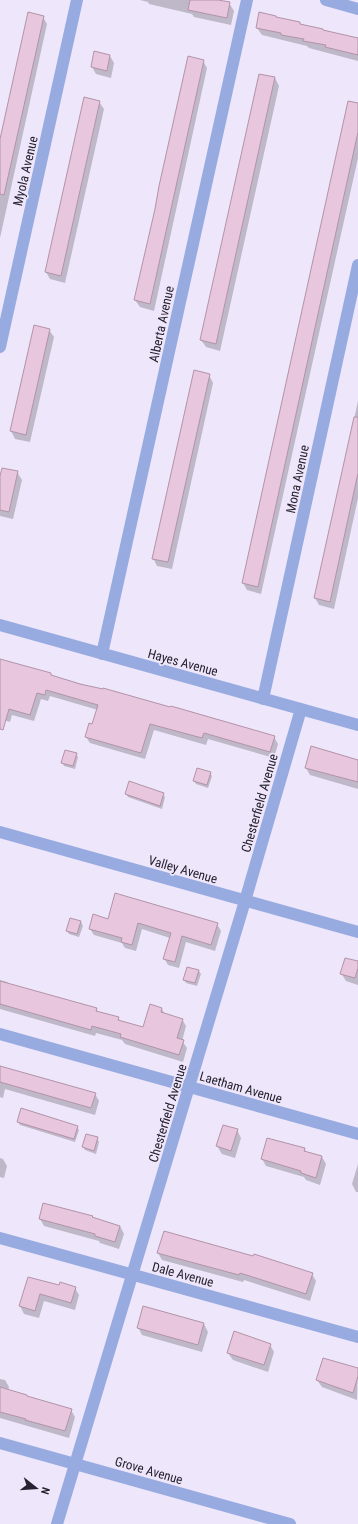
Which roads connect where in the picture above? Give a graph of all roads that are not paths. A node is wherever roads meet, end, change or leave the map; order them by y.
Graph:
1 (77, 0) edge
2 (247, 0) edge
3 (326, 0) edge
4 (358, 9) edge
5 (358, 265) edge
6 (0, 347) edge
7 (0, 625) edge
8 (102, 654) junction
9 (263, 699) junction
10 (301, 709) junction
11 (358, 725) edge
12 (0, 832) edge
13 (245, 901) junction
14 (358, 932) edge
15 (0, 1034) edge
16 (189, 1087) junction
17 (358, 1134) edge
18 (0, 1238) edge
19 (132, 1275) junction
20 (358, 1337) edge
21 (0, 1443) edge
22 (74, 1464) junction
23 (56, 1524) edge
24 (290, 1524) edge

1 - 6 street, Myola Avenue
2 - 8 street, Alberta Avenue
3 - 4 street
5 - 9 street, Mona Avenue
7 - 8 street, Hayes Avenue
8 - 9 street, Hayes Avenue
9 - 10 street, Hayes Avenue
10 - 11 street, Hayes Avenue
10 - 13 street, Chesterfield Avenue
12 - 13 street, Valley Avenue
13 - 14 street, Valley Avenue
13 - 16 street, Chesterfield Avenue
15 - 16 street, Laetham Avenue
16 - 17 street, Laetham Avenue
16 - 19 street, Chesterfield Avenue
18 - 19 street, Dale Avenue
19 - 20 street, Dale Avenue
19 - 22 street, Chesterfield Avenue
21 - 22 street, Grove Avenue
22 - 23 street, Chesterfield Avenue
22 - 24 street, Grove Avenue

